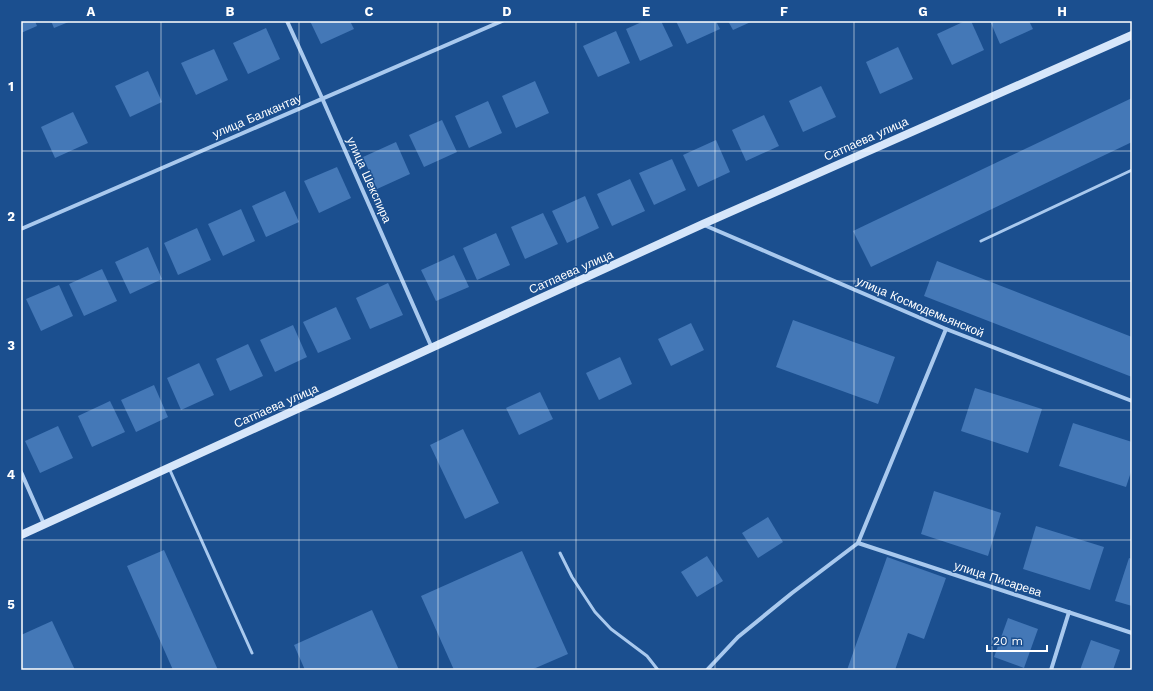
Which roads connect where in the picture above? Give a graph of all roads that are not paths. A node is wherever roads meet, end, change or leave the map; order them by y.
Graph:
1 (287, 21) edge
2 (502, 21) edge
3 (1132, 35) edge
4 (322, 98) junction
5 (1132, 170) edge
6 (703, 224) junction
7 (21, 229) edge
8 (981, 241) dead end
9 (946, 329) junction
10 (432, 348) junction
11 (1132, 402) edge
12 (169, 468) junction
13 (21, 472) edge
14 (44, 524) junction
15 (21, 535) edge
16 (858, 543) junction
17 (560, 553) dead end
18 (1069, 612) junction
19 (1132, 633) edge
20 (252, 653) dead end
21 (658, 670) edge
22 (707, 670) edge
23 (1051, 670) edge

1 - 4 street, улица Шекспира
2 - 4 street, улица Балкантау
3 - 6 street, Сатпаева улица
4 - 7 street, улица Балкантау
4 - 10 street, улица Шекспира
5 - 8 lane
6 - 9 street, улица Космодемьянской
6 - 10 street, Сатпаева улица
9 - 11 street, улица Космодемьянской
9 - 16 street
10 - 12 street, Сатпаева улица
12 - 14 street, Сатпаева улица
12 - 20 lane
13 - 14 street
14 - 15 street, Сатпаева улица
16 - 18 street, улица Писарева
16 - 22 street
17 - 21 lane
18 - 19 street, улица Писарева
18 - 23 street

